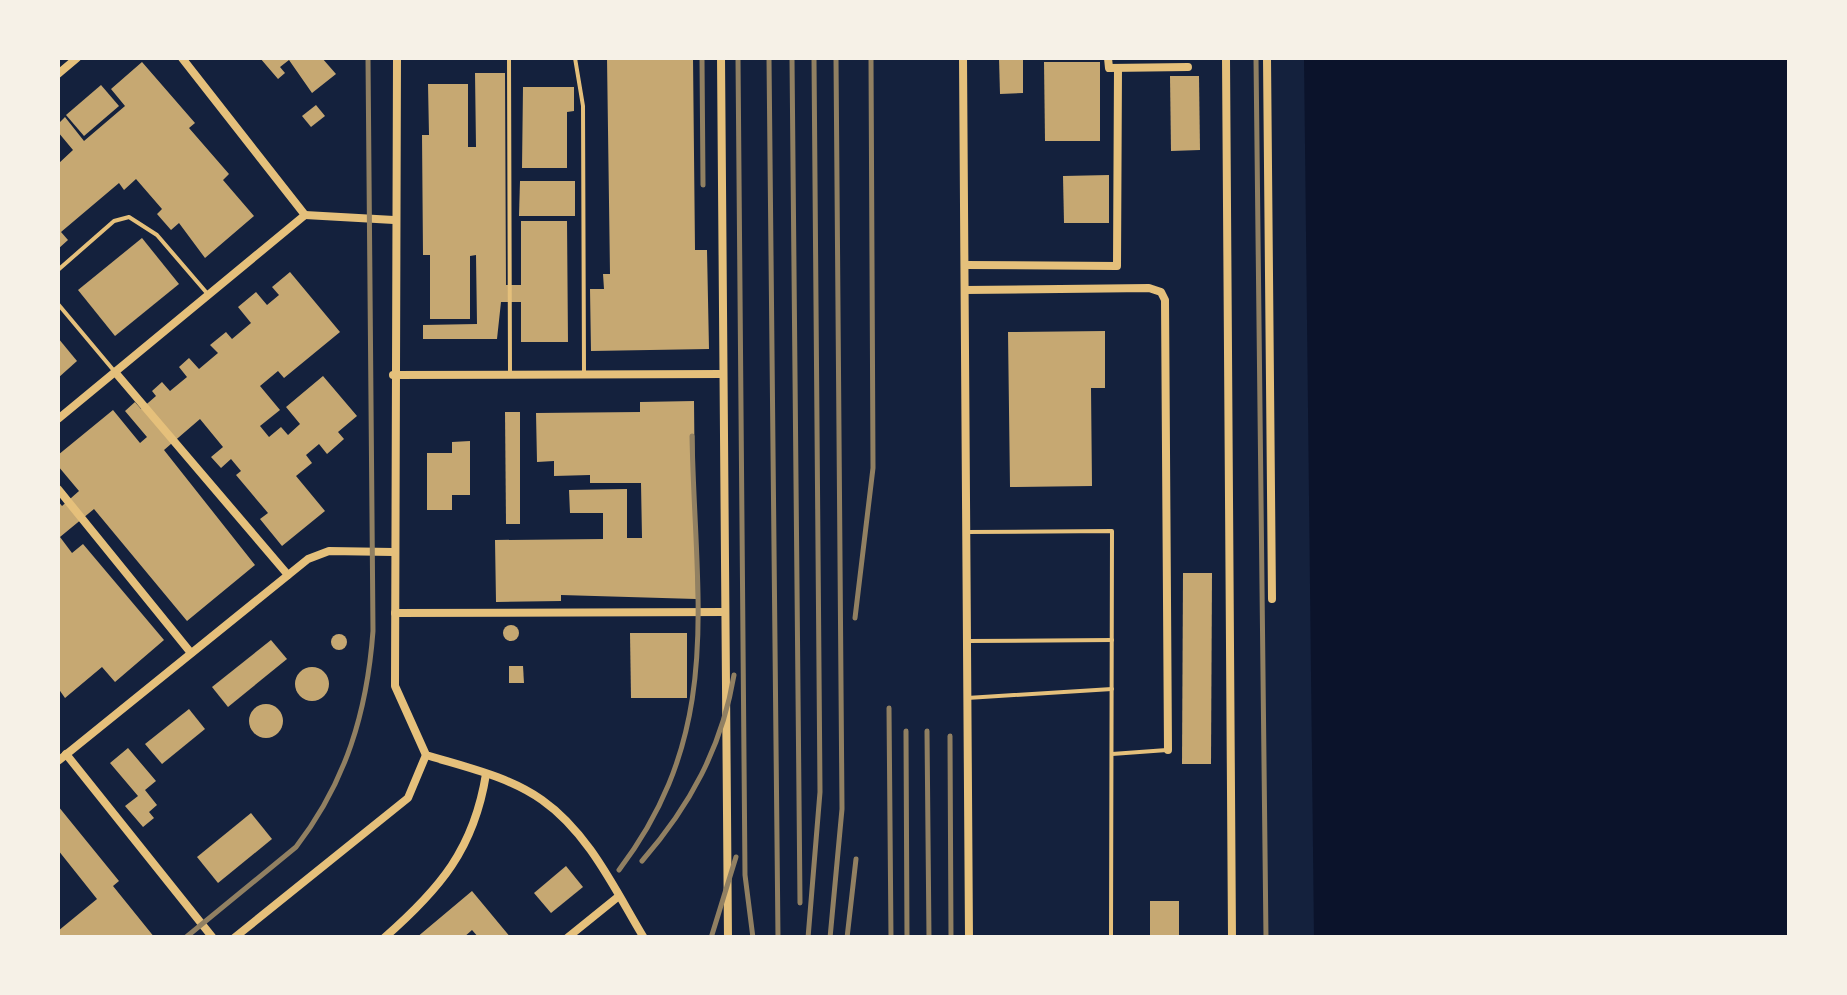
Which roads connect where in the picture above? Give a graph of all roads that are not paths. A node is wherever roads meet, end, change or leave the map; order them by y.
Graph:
1 (77, 58) edge
2 (182, 58) edge
3 (397, 58) edge
4 (509, 58) edge
5 (575, 58) edge
6 (721, 58) edge
7 (963, 58) edge
8 (1108, 58) edge
9 (1226, 58) edge
10 (1267, 58) edge
11 (1188, 67) dead end
12 (1118, 68) junction
13 (58, 74) edge
14 (305, 215) junction
15 (394, 220) junction
16 (965, 265) junction
17 (1117, 266) junction
18 (58, 270) edge
19 (1117, 288) junction
20 (965, 290) junction
21 (208, 295) junction
22 (58, 304) edge
23 (114, 372) junction
24 (723, 374) junction
25 (393, 375) junction
26 (510, 375) junction
27 (584, 375) junction
28 (58, 420) edge
29 (58, 489) edge
30 (966, 532) junction
31 (394, 552) junction
32 (288, 576) junction
33 (1272, 599) dead end
34 (725, 612) junction
35 (394, 613) junction
36 (1112, 640) junction
37 (967, 641) junction
38 (191, 653) junction
39 (1112, 689) junction
40 (968, 698) junction
41 (1168, 750) joint
42 (66, 754) junction
43 (426, 754) junction
44 (1112, 754) junction
45 (58, 761) edge
46 (486, 774) junction
47 (619, 896) junction
48 (213, 938) edge
49 (234, 938) edge
50 (384, 938) edge
51 (568, 938) edge
52 (644, 938) edge
53 (728, 938) edge
54 (969, 938) edge
55 (1111, 938) edge
56 (1232, 938) edge

1 - 13 street
2 - 14 street
3 - 15 street
4 - 26 lane
5 - 27 lane
6 - 24 street
7 - 16 street
8 - 12 street
9 - 56 street
10 - 33 street
11 - 12 street
12 - 17 street
14 - 15 street
14 - 21 street
15 - 25 street
16 - 17 street
16 - 20 street
17 - 19 street
18 - 21 lane
19 - 20 street
19 - 41 street
20 - 30 street
21 - 23 street
22 - 23 lane
23 - 28 street
23 - 32 street
24 - 27 street
24 - 34 street
25 - 26 street
25 - 31 street
26 - 27 street
29 - 38 street
30 - 36 lane
30 - 37 street
31 - 32 street
31 - 35 street
32 - 38 street
34 - 35 street
34 - 53 street
35 - 43 street
36 - 37 lane
36 - 39 lane
37 - 40 street
38 - 42 street
39 - 40 lane
39 - 44 lane
40 - 54 street
41 - 44 lane
42 - 45 street
42 - 48 street
43 - 46 street
43 - 49 street
44 - 55 lane
46 - 47 street
46 - 50 street
47 - 51 street
47 - 52 street

